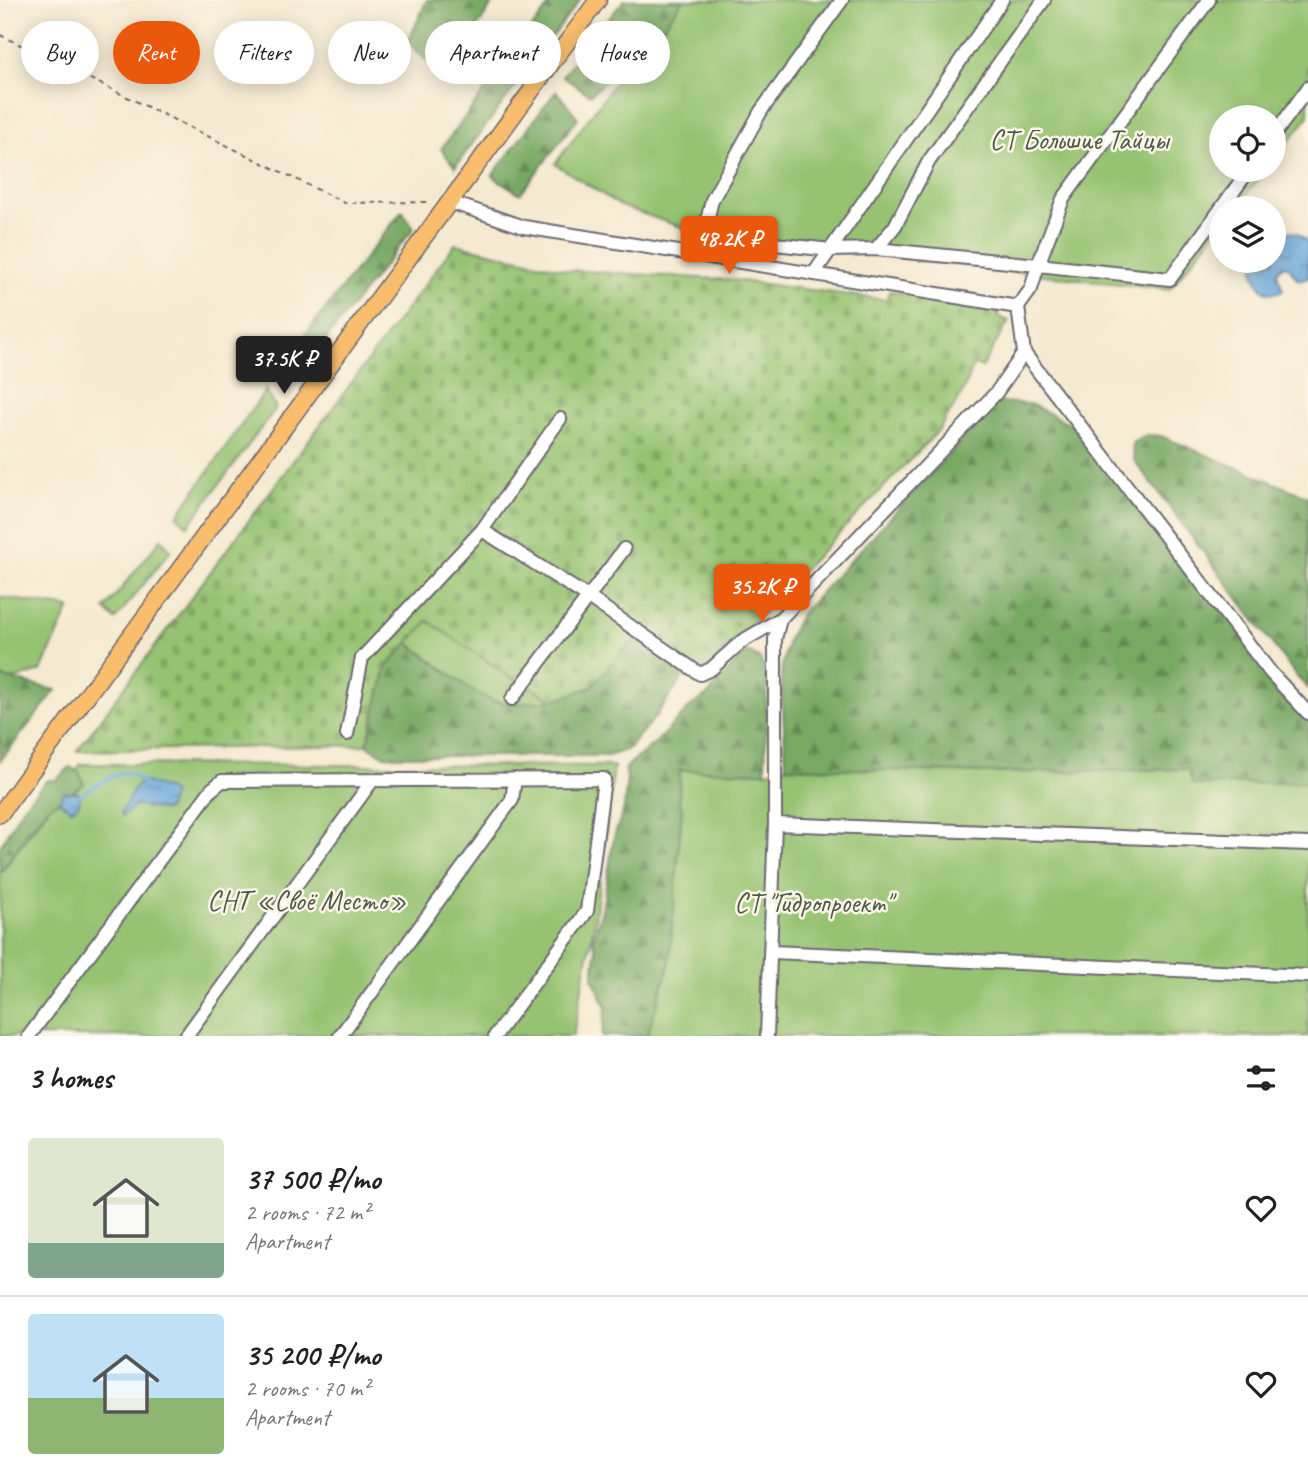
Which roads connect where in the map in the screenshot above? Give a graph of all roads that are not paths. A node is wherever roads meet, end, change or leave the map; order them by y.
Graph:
1 (598, 0) edge
2 (842, 0) edge
3 (1002, 0) edge
4 (1044, 0) edge
5 (1209, 0) edge
6 (1308, 88) edge
7 (1286, 118) edge
8 (1240, 182) edge
9 (450, 202) junction
10 (876, 249) junction
11 (831, 250) junction
12 (699, 254) junction
13 (747, 262) junction
14 (1038, 265) junction
15 (815, 272) junction
16 (1018, 307) junction
17 (1024, 353) junction
18 (560, 419) dead end
19 (482, 530) junction
20 (624, 549) dead end
21 (588, 597) junction
22 (780, 619) junction
23 (512, 699) dead end
24 (1308, 713) edge
25 (347, 734) dead end
26 (515, 779) junction
27 (372, 780) junction
28 (0, 814) edge
29 (775, 824) junction
30 (1308, 844) edge
31 (772, 952) junction
32 (1308, 976) edge
33 (29, 1036) edge
34 (186, 1036) edge
35 (340, 1036) edge
36 (495, 1036) edge
37 (767, 1036) edge

1 - 9 main road
2 - 12 street
3 - 11 street
4 - 10 street
5 - 14 street
6 - 7 street
8 - 14 street
9 - 12 street
9 - 28 main road
10 - 11 street
10 - 14 street
11 - 13 street
11 - 15 street
12 - 13 street
13 - 15 street
14 - 16 street
15 - 16 street
16 - 17 street
17 - 22 street
17 - 24 street
18 - 19 street
19 - 21 street
19 - 25 street
20 - 21 street
21 - 22 street
21 - 23 street
22 - 29 street
26 - 27 street
26 - 35 street
26 - 36 street
27 - 33 street
27 - 34 street
29 - 30 street
29 - 31 street
31 - 32 street
31 - 37 street

